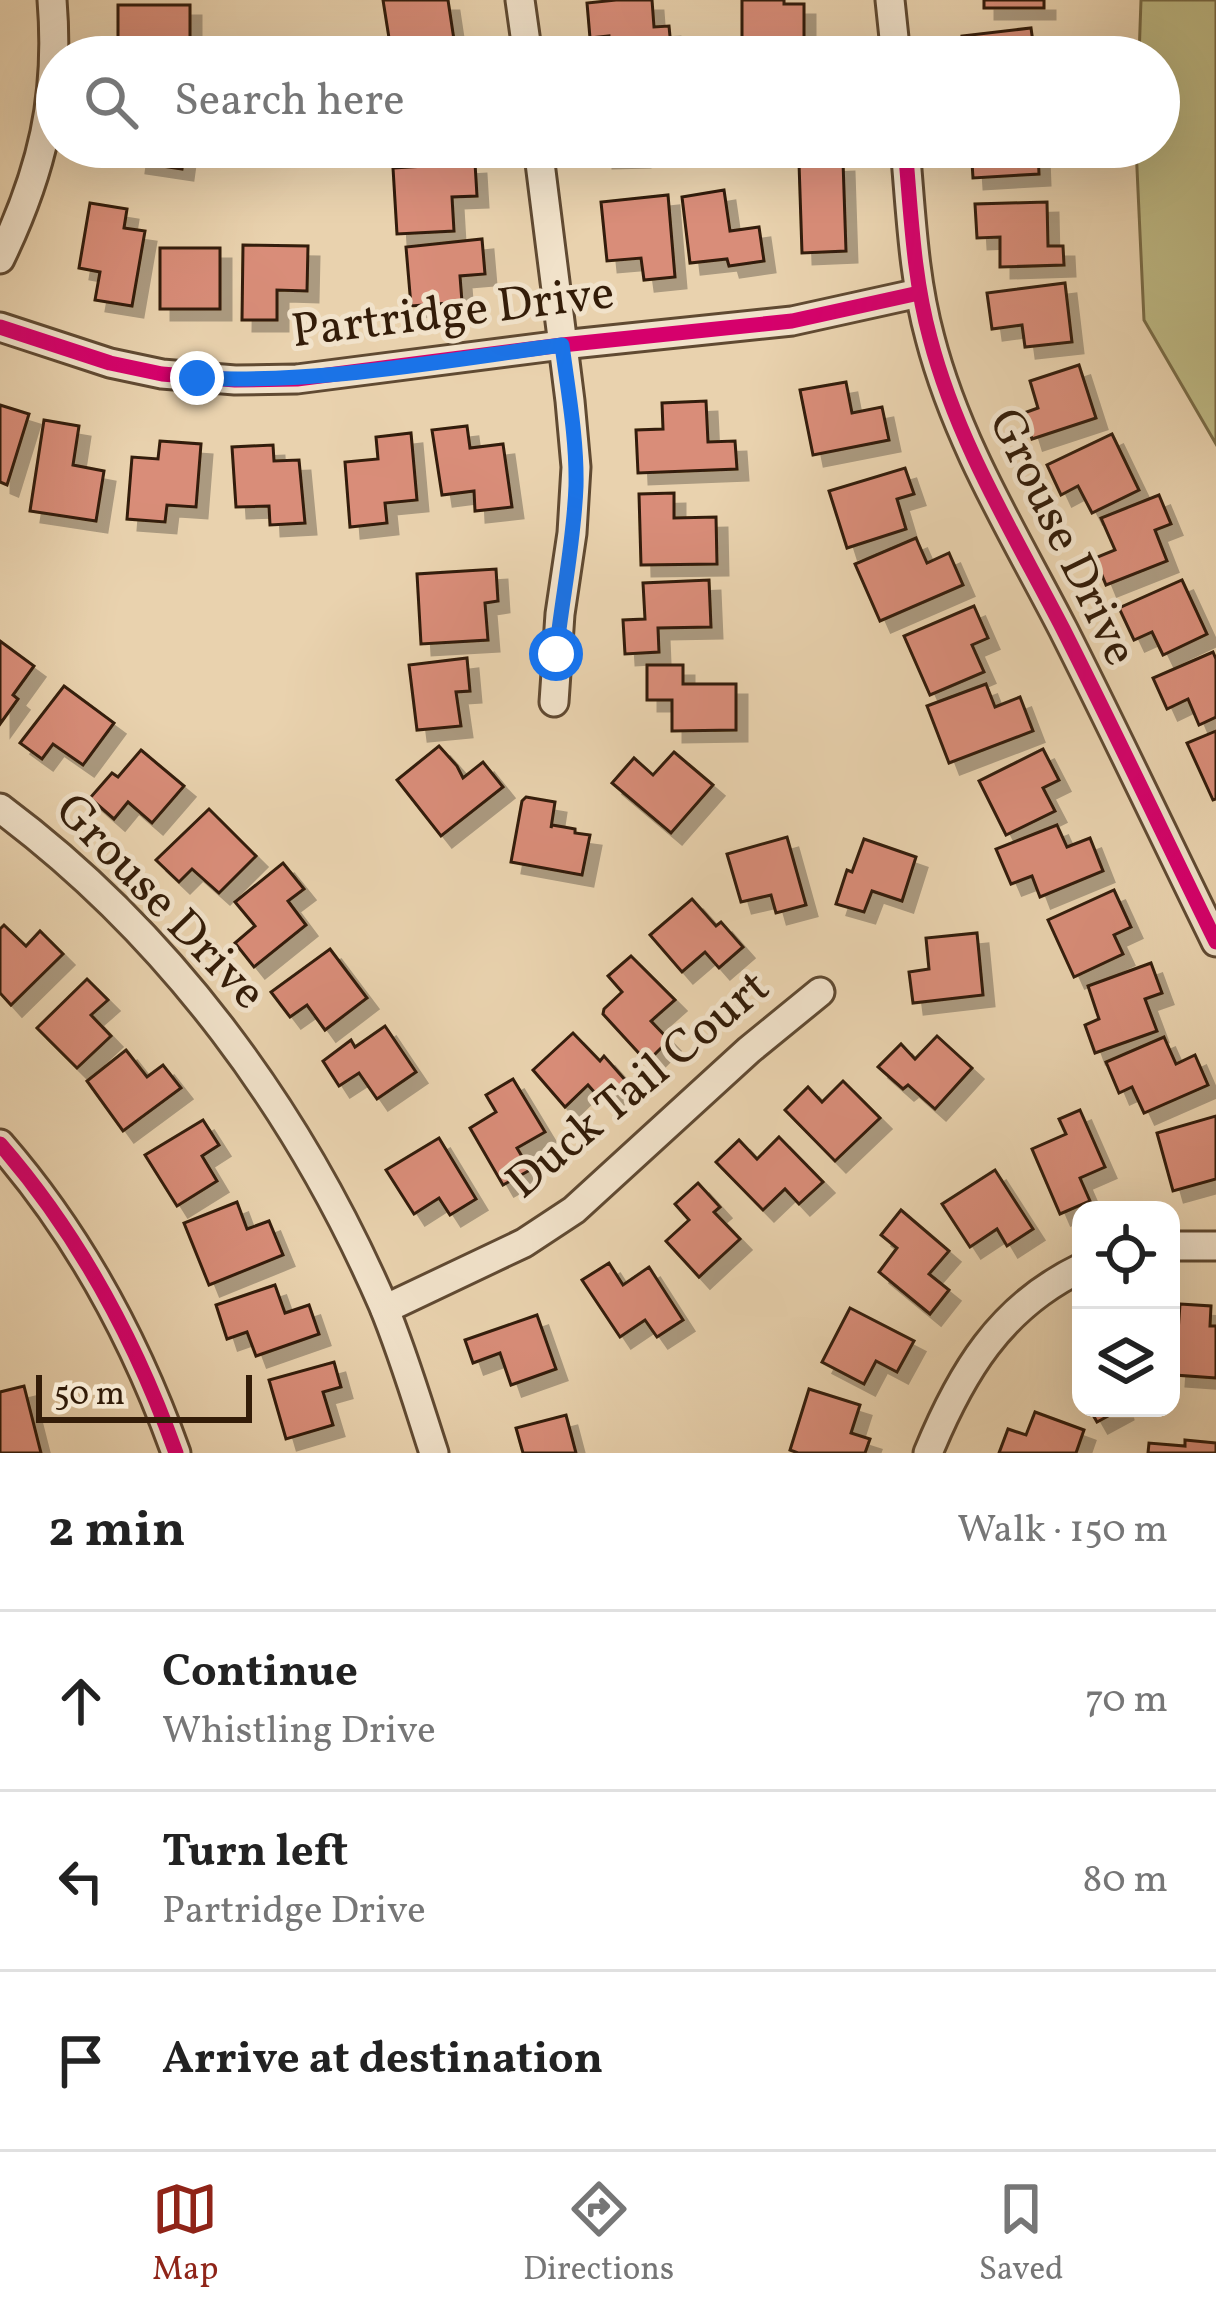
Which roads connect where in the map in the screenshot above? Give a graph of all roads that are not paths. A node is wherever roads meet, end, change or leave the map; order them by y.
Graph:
1 (52, 0) edge
2 (520, 0) edge
3 (890, 0) edge
4 (53, 36) edge
5 (525, 36) edge
6 (894, 36) edge
7 (36, 167) edge
8 (541, 168) edge
9 (907, 168) edge
10 (0, 259) edge
11 (919, 293) junction
12 (0, 327) edge
13 (562, 345) junction
14 (554, 702) dead end
15 (0, 808) edge
16 (1216, 942) edge
17 (820, 992) dead end
18 (0, 1144) edge
19 (1180, 1246) edge
20 (1216, 1246) edge
21 (1072, 1272) edge
22 (385, 1309) junction
23 (176, 1453) edge
24 (434, 1453) edge
25 (928, 1453) edge

1 - 4 street
2 - 5 street
3 - 6 street
7 - 10 street
8 - 13 street
9 - 11 street, Grouse Drive
11 - 13 street, Partridge Drive
11 - 16 street, Grouse Drive
12 - 13 street, Partridge Drive
13 - 14 street
15 - 22 street, Grouse Drive
17 - 22 street, Duck Tail Court
18 - 23 street
19 - 20 street
21 - 25 street
22 - 24 street, Grouse Drive

